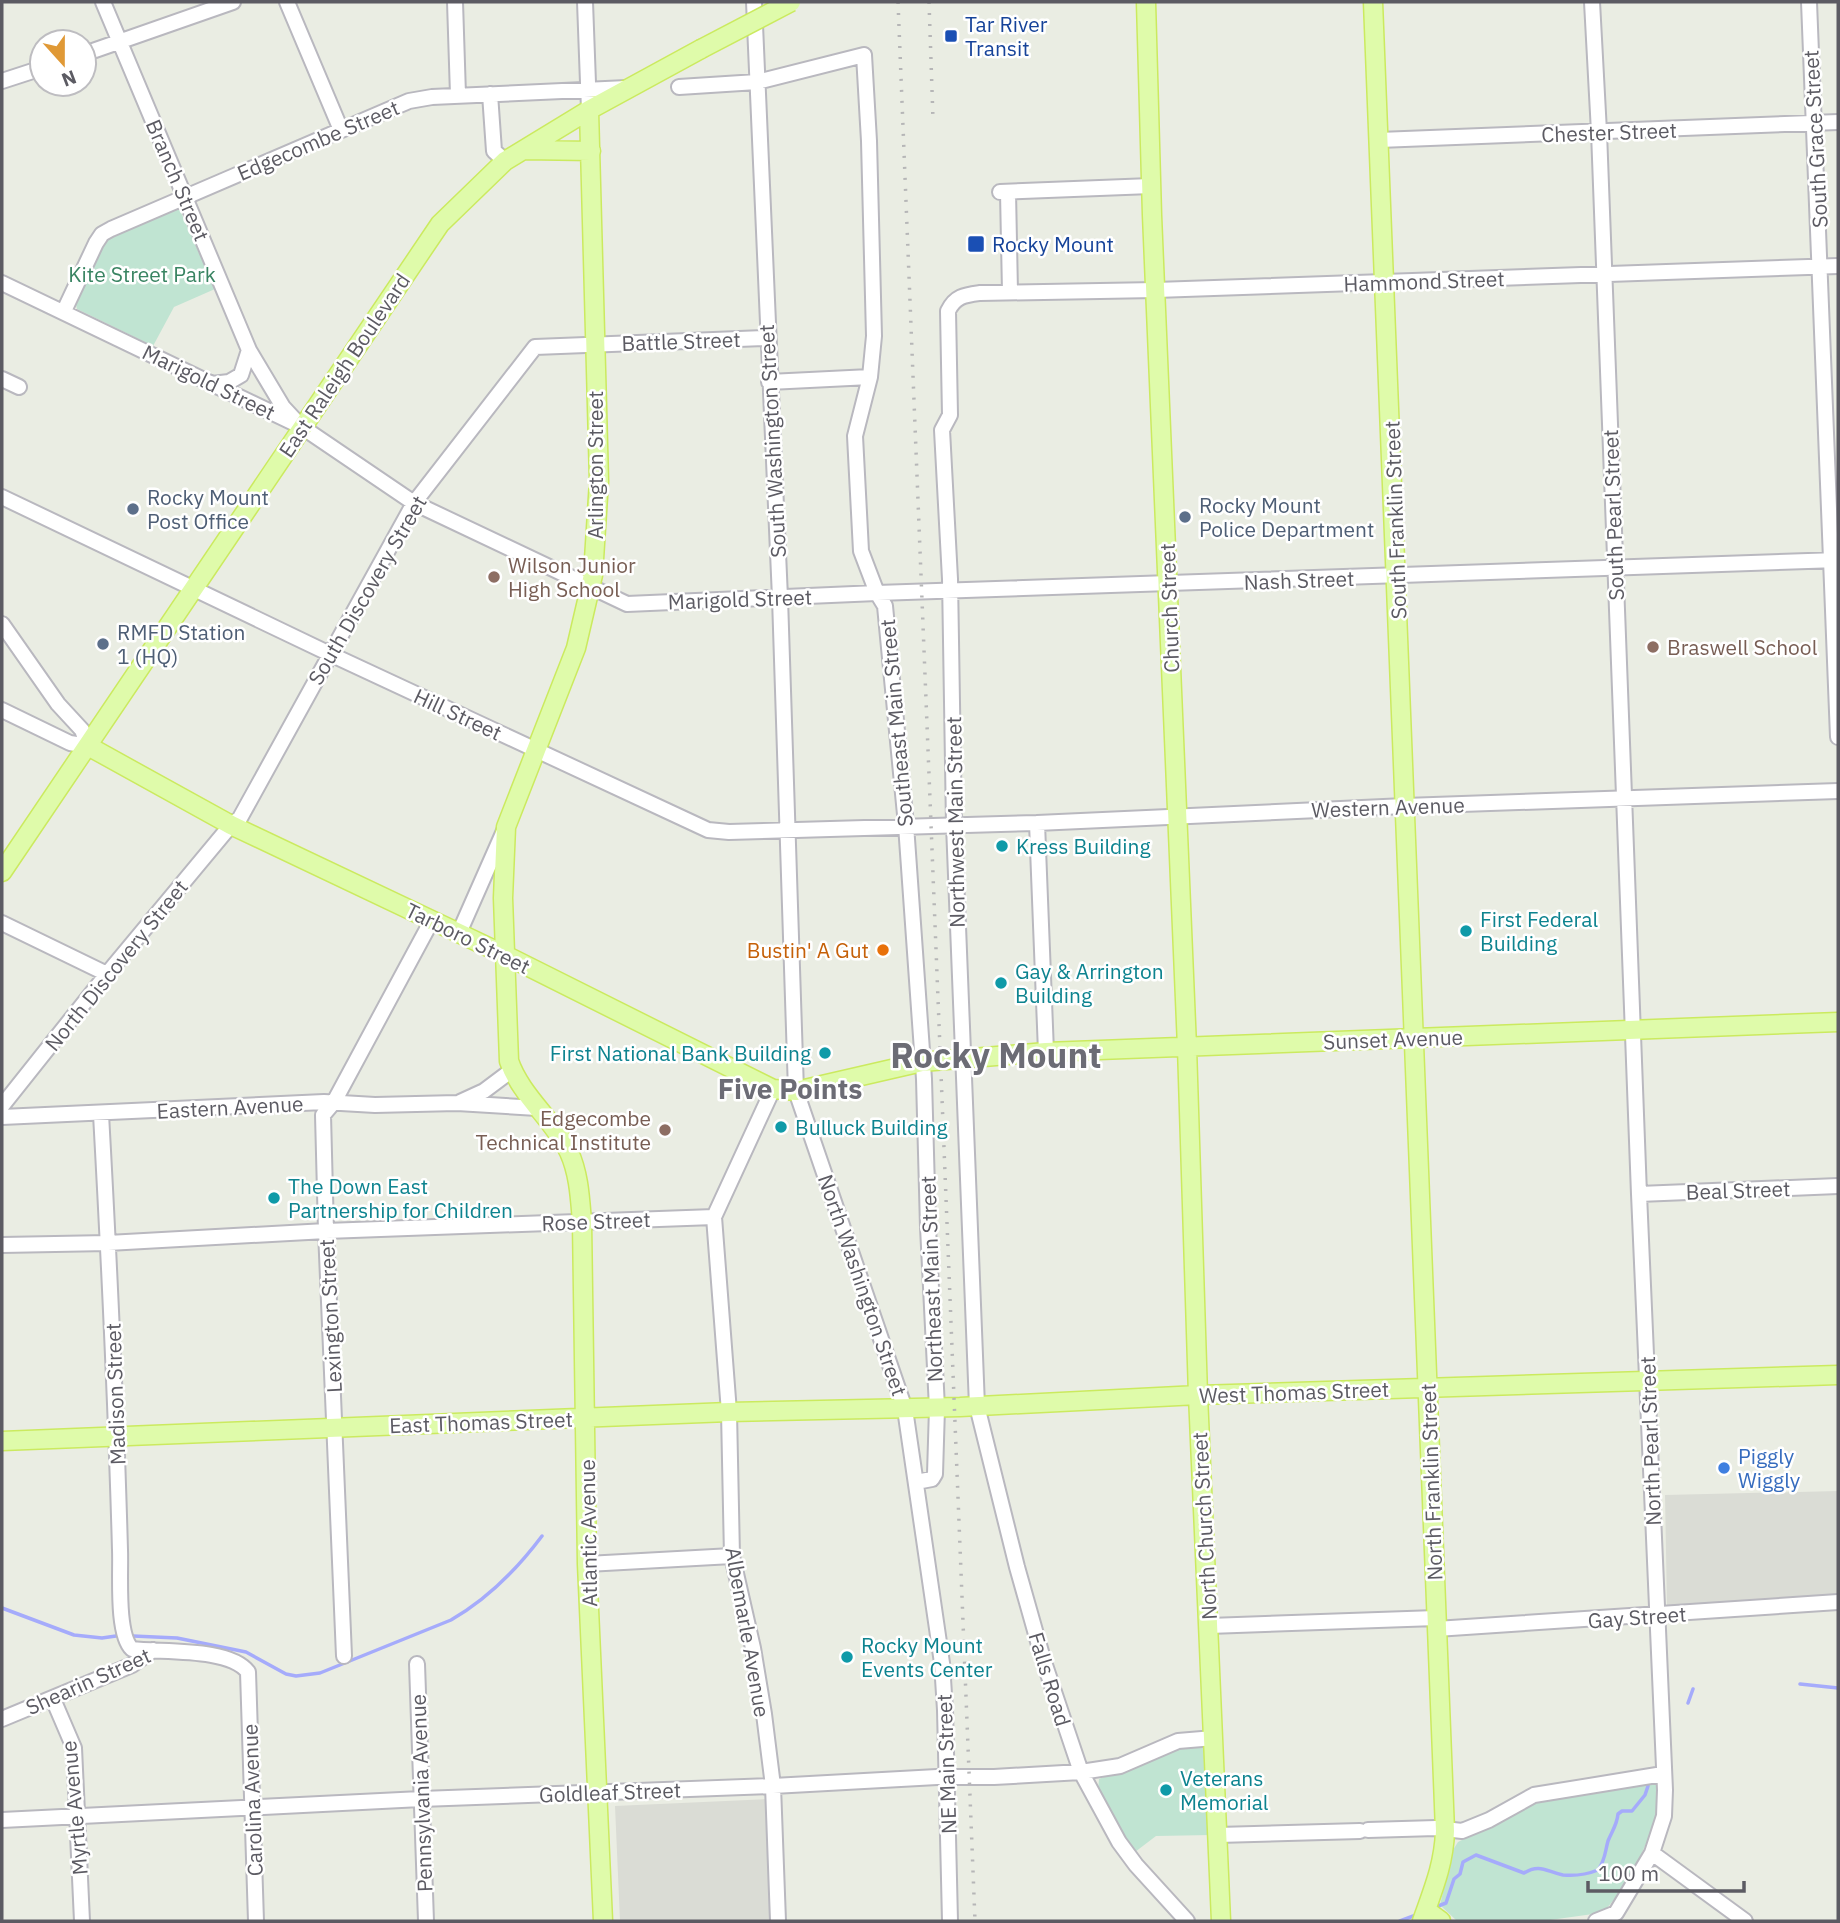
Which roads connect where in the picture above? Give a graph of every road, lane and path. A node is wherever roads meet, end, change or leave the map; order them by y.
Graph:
1 (103, 2) edge
2 (233, 2) edge
3 (287, 2) edge
4 (455, 2) edge
5 (585, 2) edge
6 (754, 2) edge
7 (791, 2) edge
8 (1146, 2) edge
9 (1373, 2) edge
10 (1592, 2) edge
11 (1809, 2) edge
12 (120, 41) junction
13 (98, 49) edge
14 (28, 73) edge
15 (2, 82) edge
16 (757, 82) junction
17 (679, 87) dead end
18 (631, 88) junction
19 (589, 90) junction
20 (490, 94) junction
21 (458, 96) junction
22 (589, 110) junction
23 (1838, 122) edge
24 (1814, 123) junction
25 (341, 130) junction
26 (1599, 132) junction
27 (1379, 139) junction
28 (525, 150) junction
29 (591, 151) junction
30 (505, 161) junction
31 (1151, 186) junction
32 (186, 197) junction
33 (1821, 266) junction
34 (1838, 266) edge
35 (1604, 275) junction
36 (2, 283) edge
37 (1386, 283) junction
38 (1156, 290) junction
39 (1010, 292) junction
40 (64, 311) junction
41 (767, 338) junction
42 (595, 344) junction
43 (249, 350) junction
44 (870, 377) junction
45 (2, 379) edge
46 (769, 382) junction
47 (211, 384) junction
48 (19, 387) dead end
49 (1832, 409) edge
50 (302, 427) junction
51 (2, 497) edge
52 (414, 503) junction
53 (1835, 560) edge
54 (1614, 567) junction
55 (1397, 576) junction
56 (1168, 584) junction
57 (591, 588) junction
58 (193, 589) junction
59 (950, 591) junction
60 (928, 592) joint
61 (877, 593) junction
62 (780, 598) junction
63 (2, 624) edge
64 (330, 654) junction
65 (2, 710) edge
66 (1838, 737) edge
67 (88, 746) junction
68 (536, 749) junction
69 (1838, 791) edge
70 (1625, 798) junction
71 (1405, 806) junction
72 (1177, 817) junction
73 (1037, 822) junction
74 (230, 825) junction
75 (906, 825) junction
76 (937, 825) joint
77 (954, 825) junction
78 (506, 827) junction
79 (787, 830) junction
80 (2, 872) edge
81 (432, 920) junction
82 (2, 923) edge
83 (459, 933) junction
84 (505, 955) junction
85 (107, 974) junction
86 (1838, 1022) edge
87 (1633, 1028) junction
88 (1414, 1039) junction
89 (1187, 1047) junction
90 (1046, 1052) junction
91 (955, 1058) junction
92 (922, 1062) junction
93 (512, 1070) junction
94 (773, 1088) junction
95 (796, 1091) junction
96 (334, 1102) junction
97 (457, 1103) junction
98 (2, 1106) edge
99 (537, 1108) junction
100 (101, 1114) junction
101 (2, 1117) edge
102 (1838, 1186) edge
103 (1639, 1194) junction
104 (714, 1217) junction
105 (582, 1222) junction
106 (326, 1231) junction
107 (108, 1243) junction
108 (2, 1245) edge
109 (1838, 1375) edge
110 (1648, 1380) junction
111 (1428, 1388) junction
112 (1198, 1395) junction
113 (968, 1407) junction
114 (937, 1408) junction
115 (905, 1409) junction
116 (729, 1412) junction
117 (586, 1418) junction
118 (336, 1428) junction
119 (117, 1436) junction
120 (2, 1441) edge
121 (916, 1482) junction
122 (732, 1556) junction
123 (587, 1564) junction
124 (1838, 1602) edge
125 (1656, 1616) junction
126 (1436, 1624) junction
127 (1209, 1626) junction
128 (154, 1649) junction
129 (344, 1656) dead end
130 (417, 1664) dead end
131 (249, 1679) joint
132 (53, 1699) junction
133 (2, 1719) edge
134 (1213, 1738) junction
135 (1081, 1772) junction
136 (1663, 1774) junction
137 (947, 1777) junction
138 (773, 1786) junction
139 (597, 1792) junction
140 (421, 1799) junction
141 (252, 1807) junction
142 (78, 1816) junction
143 (2, 1820) edge
144 (1445, 1831) junction
145 (1218, 1835) junction
146 (1652, 1853) junction
147 (1424, 1916) edge
148 (82, 1921) edge
149 (256, 1921) edge
150 (426, 1921) edge
151 (603, 1921) edge
152 (778, 1921) edge
153 (950, 1921) edge
154 (1187, 1921) edge
155 (1221, 1921) edge
156 (1441, 1921) edge
157 (1596, 1921) edge
158 (1745, 1921) edge

1 - 12 street, Branch Street
2 - 12 street
3 - 25 street
4 - 21 street
5 - 19 street, Arlington Street
6 - 16 street, South Washington Street
7 - 18 main road, East Raleigh Boulevard, bridge
8 - 31 main road, Church Street
9 - 27 main road, South Franklin Street
10 - 26 street, South Pearl Street
11 - 24 street, South Grace Street
12 - 13 street
12 - 32 street, Branch Street
14 - 15 street
16 - 17 street
16 - 41 street, South Washington Street
16 - 44 street, Southeast Main Street
18 - 19 street, Edgecombe Street
18 - 22 main road, East Raleigh Boulevard
19 - 20 street, Edgecombe Street
19 - 22 street, Arlington Street
20 - 21 street, Edgecombe Street
20 - 30 street
21 - 25 street, Edgecombe Street
22 - 28 main road, East Raleigh Boulevard
22 - 29 main road, Arlington Street
23 - 24 street, Chester Street
24 - 26 street, Chester Street
24 - 33 street, South Grace Street
25 - 32 street, Edgecombe Street
26 - 27 street, Chester Street
26 - 35 street, South Pearl Street
27 - 37 main road, South Franklin Street
28 - 29 main road
28 - 30 main road, East Raleigh Boulevard
29 - 42 main road, Arlington Street
30 - 50 main road, East Raleigh Boulevard
31 - 38 main road, Church Street
31 - 39 street
32 - 40 street, Edgecombe Street
32 - 43 street, Branch Street
33 - 34 street, Hammond Street
33 - 35 street, Hammond Street
33 - 49 street, South Grace Street
35 - 37 street, Hammond Street
35 - 54 street, South Pearl Street
36 - 40 street, Marigold Street
37 - 38 street, Hammond Street
37 - 55 main road, South Franklin Street
38 - 39 street, Hammond Street
38 - 56 main road, Church Street
39 - 59 street, Northwest Main Street
40 - 47 street, Marigold Street
41 - 42 street, Battle Street
41 - 46 street, South Washington Street
42 - 52 street, South Discovery Street
42 - 57 main road, Arlington Street
43 - 47 street
43 - 50 street, Branch Street
44 - 46 street
44 - 61 street, Southeast Main Street
45 - 48 street
46 - 62 street, South Washington Street
47 - 50 street, Marigold Street
49 - 53 street, South Grace Street
50 - 52 street, Marigold Street
50 - 58 main road, East Raleigh Boulevard
51 - 58 street, Hill Street
52 - 57 street, Marigold Street
52 - 64 street, South Discovery Street
53 - 54 street, Nash Street
53 - 66 street, South Grace Street
54 - 55 street, Nash Street
54 - 70 street, South Pearl Street
55 - 56 street, Nash Street
55 - 71 main road, South Franklin Street
56 - 59 street, Nash Street
56 - 72 main road, Church Street
57 - 62 street, Marigold Street
57 - 68 main road, Arlington Street
58 - 64 street, Hill Street
58 - 67 main road, East Raleigh Boulevard
59 - 60 street, Nash Street
59 - 77 street, Northwest Main Street
60 - 61 street, Marigold Street
61 - 62 street, Marigold Street
61 - 75 street, Southeast Main Street
62 - 79 street, South Washington Street
63 - 67 street
64 - 68 street, Hill Street
64 - 74 street, South Discovery Street
65 - 67 street, Tarboro Street
67 - 74 main road, Tarboro Street
67 - 80 main road, East Raleigh Boulevard
68 - 78 main road, Arlington Street
68 - 79 street, Hill Street
69 - 70 street, Western Avenue
70 - 71 street, Western Avenue
70 - 87 street, South Pearl Street
71 - 72 street, Western Avenue
71 - 88 main road, South Franklin Street
72 - 73 street, Western Avenue
72 - 89 main road, Church Street
73 - 77 street, Western Avenue
73 - 90 street
74 - 81 main road, Tarboro Street
74 - 85 street, North Discovery Street
75 - 76 street, Hill Street
75 - 79 street, Hill Street
75 - 92 street, Southeast Main Street
76 - 77 street, Western Avenue
77 - 91 street, Northwest Main Street
78 - 83 street
78 - 84 main road, Arlington Street
79 - 95 street, South Washington Street
81 - 83 main road, Tarboro Street
81 - 96 street, Lexington Street
82 - 85 street
83 - 84 main road, Tarboro Street
84 - 93 main road, Atlantic Avenue
84 - 94 main road, Tarboro Street
85 - 98 street, North Discovery Street
86 - 87 main road, Sunset Avenue
87 - 88 main road, Sunset Avenue
87 - 103 street, North Pearl Street
88 - 89 main road, Sunset Avenue
88 - 111 main road, North Franklin Street
89 - 90 main road, Sunset Avenue
89 - 112 main road, North Church Street
90 - 91 main road, Sunset Avenue
91 - 92 main road, Tarboro Street
91 - 113 street, Northwest Main Street
92 - 95 main road, Tarboro Street
92 - 114 street, Northeast Main Street
93 - 97 street
93 - 99 main road, Atlantic Avenue
94 - 95 main road, Tarboro Street
94 - 104 street
95 - 115 street, North Washington Street
96 - 97 street, Eastern Avenue
96 - 100 street, Eastern Avenue
96 - 106 street, Lexington Street
97 - 99 street, Eastern Avenue
99 - 105 main road, Atlantic Avenue
100 - 101 street, Eastern Avenue
100 - 107 street, Madison Street
102 - 103 street, Beal Street
103 - 110 street, North Pearl Street
104 - 105 street, Rose Street
104 - 116 street, Albemarle Avenue
105 - 106 street, Rose Street
105 - 117 main road, Atlantic Avenue
106 - 107 street, Rose Street
106 - 118 street, Lexington Street
107 - 108 street, Rose Street
107 - 119 street, Madison Street
109 - 110 main road, West Thomas Street
110 - 111 main road, West Thomas Street
110 - 125 street, North Pearl Street
111 - 112 main road, West Thomas Street
111 - 126 main road, North Franklin Street
112 - 113 main road, West Thomas Street
112 - 127 main road, North Church Street
113 - 114 main road, East Thomas Street
113 - 135 street, Falls Road
114 - 115 main road, East Thomas Street
114 - 121 street, Northeast Main Street
115 - 116 main road, East Thomas Street
115 - 121 street, North Washington Street
116 - 117 main road, East Thomas Street
116 - 122 street, Albemarle Avenue
117 - 118 main road, East Thomas Street
117 - 123 main road, Atlantic Avenue
118 - 119 main road, East Thomas Street
118 - 129 street, Lexington Street
119 - 120 main road, East Thomas Street
119 - 128 street, Madison Street
121 - 137 street, NE Main Street
122 - 123 street
122 - 138 street, Albemarle Avenue
123 - 139 main road, Atlantic Avenue
124 - 125 street, Gay Street
125 - 126 street, Gay Street
125 - 136 street, North Pearl Street
126 - 127 street, Gay Street
126 - 144 main road, North Franklin Street
127 - 134 main road, North Church Street
128 - 131 street, Shearin Street
128 - 132 street, Shearin Street
130 - 140 street, Pennsylvania Avenue
131 - 141 street, Carolina Avenue
132 - 133 street, Shearin Street
132 - 142 street, Myrtle Avenue
134 - 135 street, Goldleaf Street
134 - 145 main road, North Church Street
135 - 137 street, Goldleaf Street
135 - 154 street, Falls Road
136 - 144 street
136 - 146 street, North Pearl Street
137 - 138 street, Goldleaf Street
137 - 153 street, NE Main Street
138 - 139 street, Goldleaf Street
138 - 152 street, Albemarle Avenue
139 - 140 street, Goldleaf Street
139 - 151 main road, Atlantic Avenue
140 - 141 street, Goldleaf Street
140 - 150 street, Pennsylvania Avenue
141 - 142 street, Goldleaf Street
141 - 149 street, Carolina Avenue
142 - 143 street, Goldleaf Street
142 - 148 street, Myrtle Avenue
144 - 145 street
144 - 147 main road, North Franklin Street
145 - 155 main road, North Church Street
146 - 157 street, North Pearl Street
146 - 158 street
147 - 156 main road

